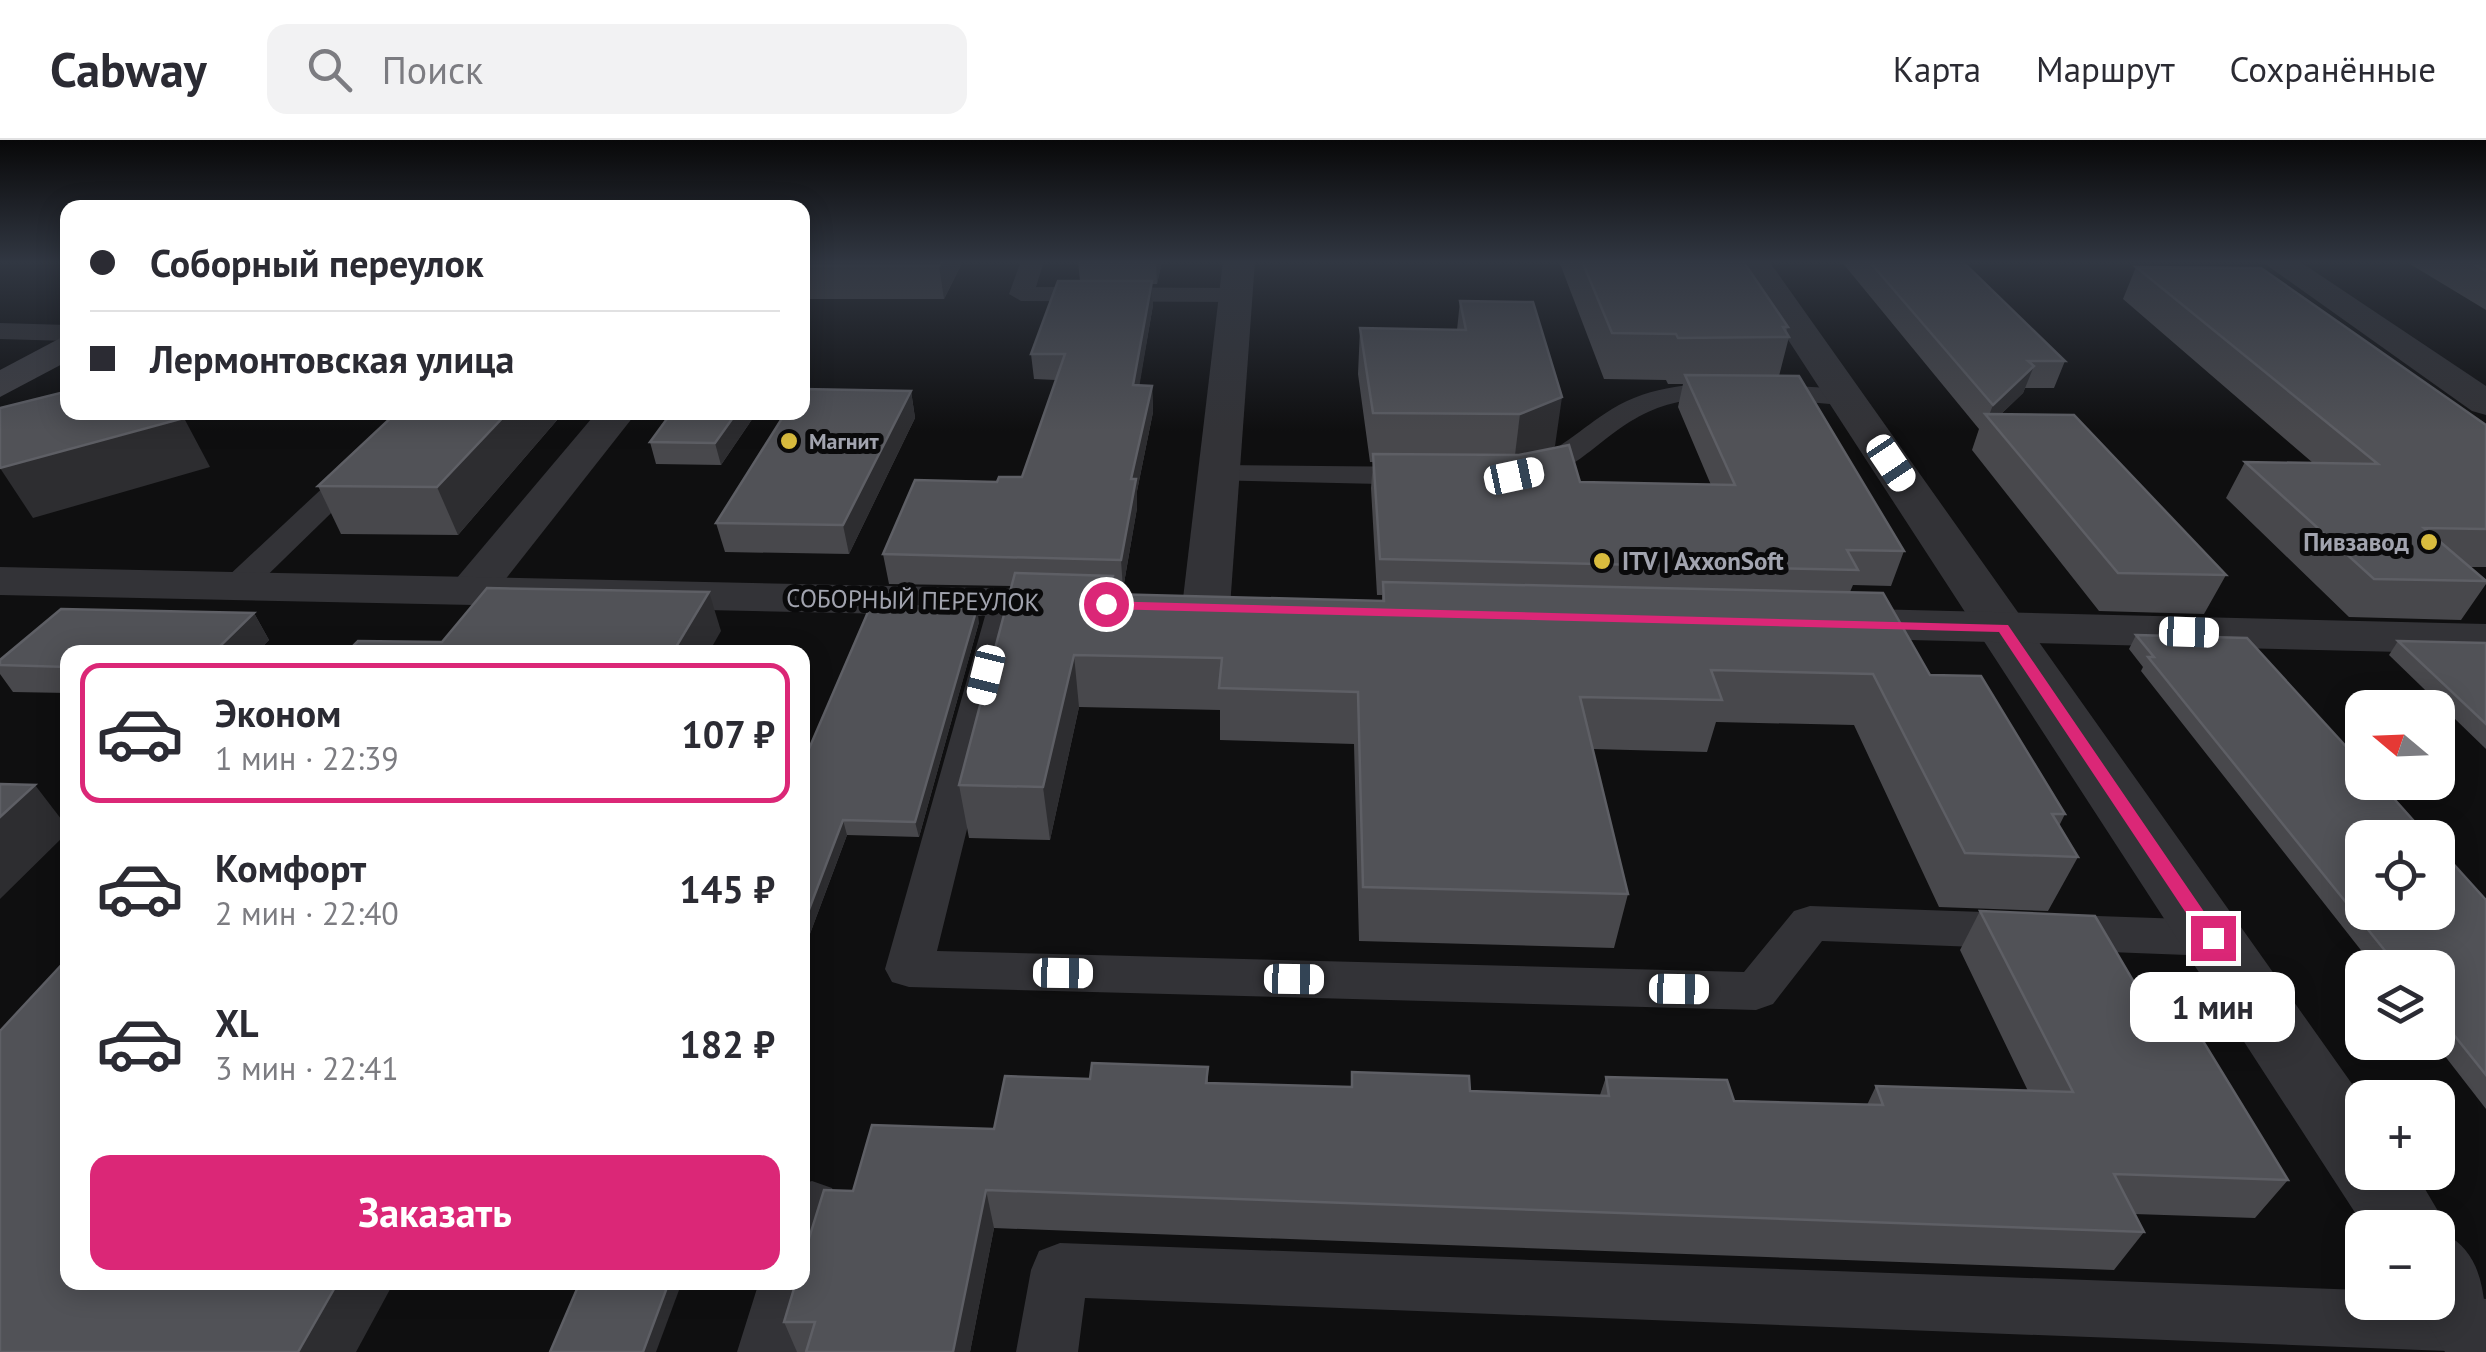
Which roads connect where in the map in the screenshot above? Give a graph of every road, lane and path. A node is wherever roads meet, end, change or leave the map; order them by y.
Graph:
1 (1234, 318) edge
2 (1792, 318) edge
3 (2360, 318) edge
4 (0, 331) edge
5 (60, 333) edge
6 (60, 349) edge
7 (0, 386) edge
8 (1846, 397) junction
9 (2486, 403) edge
10 (413, 420) edge
11 (611, 420) edge
12 (1219, 474) junction
13 (1456, 476) edge
14 (1495, 476) edge
15 (0, 581) edge
16 (237, 586) junction
17 (473, 589) junction
18 (1006, 602) junction
19 (1784, 622) edge
20 (2003, 628) junction
21 (2486, 639) edge
22 (2213, 938) junction
23 (2345, 1133) edge
24 (787, 1290) edge
25 (2466, 1311) edge
26 (768, 1352) edge
27 (1047, 1352) edge

1 - 12 street
2 - 8 street
3 - 9 street
4 - 5 lane
6 - 7 main road
8 - 14 lane
8 - 20 street
10 - 16 lane
11 - 17 street
12 - 13 lane
12 - 18 street, СОБОРНЫЙ ПЕРЕУЛОК
15 - 16 street, СОБОРНЫЙ ПЕРЕУЛОК
16 - 17 street, СОБОРНЫЙ ПЕРЕУЛОК
17 - 18 street, СОБОРНЫЙ ПЕРЕУЛОК
18 - 22 lane
19 - 20 street
20 - 21 street
20 - 22 street
22 - 23 street
24 - 26 lane
25 - 27 lane

